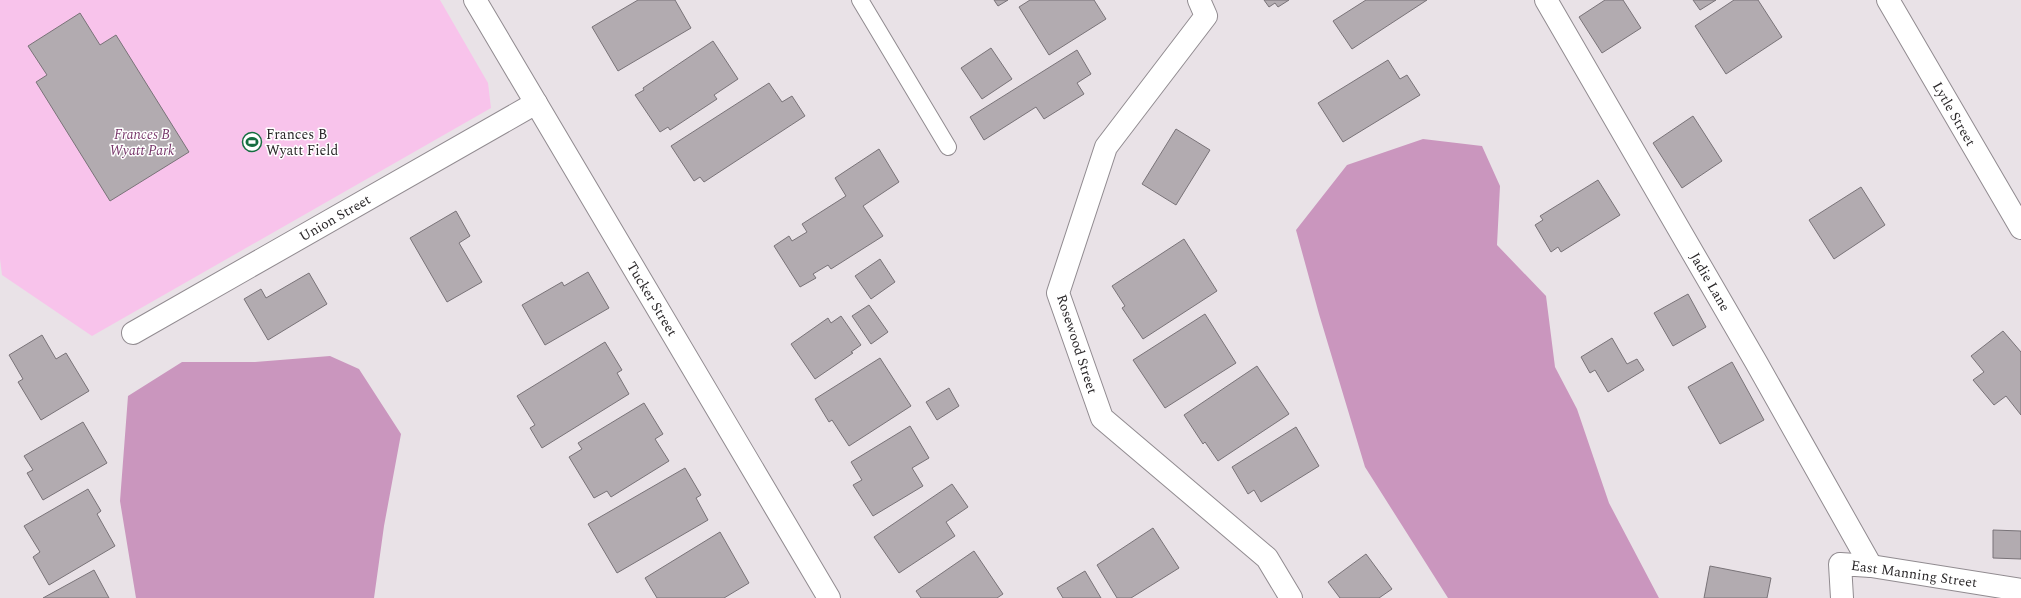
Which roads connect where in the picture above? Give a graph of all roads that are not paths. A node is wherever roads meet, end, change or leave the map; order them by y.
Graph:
1 (474, 0) edge
2 (860, 0) edge
3 (1199, 0) edge
4 (1546, 0) edge
5 (1888, 0) edge
6 (536, 103) junction
7 (948, 147) dead end
8 (2021, 228) edge
9 (133, 333) dead end
10 (1871, 566) junction
11 (2021, 590) edge
12 (829, 598) edge
13 (1291, 598) edge
14 (1842, 598) edge

1 - 6 street, Tucker Street
2 - 7 lane
3 - 13 street, Rosewood Street
4 - 10 street, Jadie Lane
5 - 8 street, Lytle Street
6 - 9 street, Union Street
6 - 12 street, Tucker Street
10 - 11 street, East Manning Street
10 - 14 street, East Manning Street

